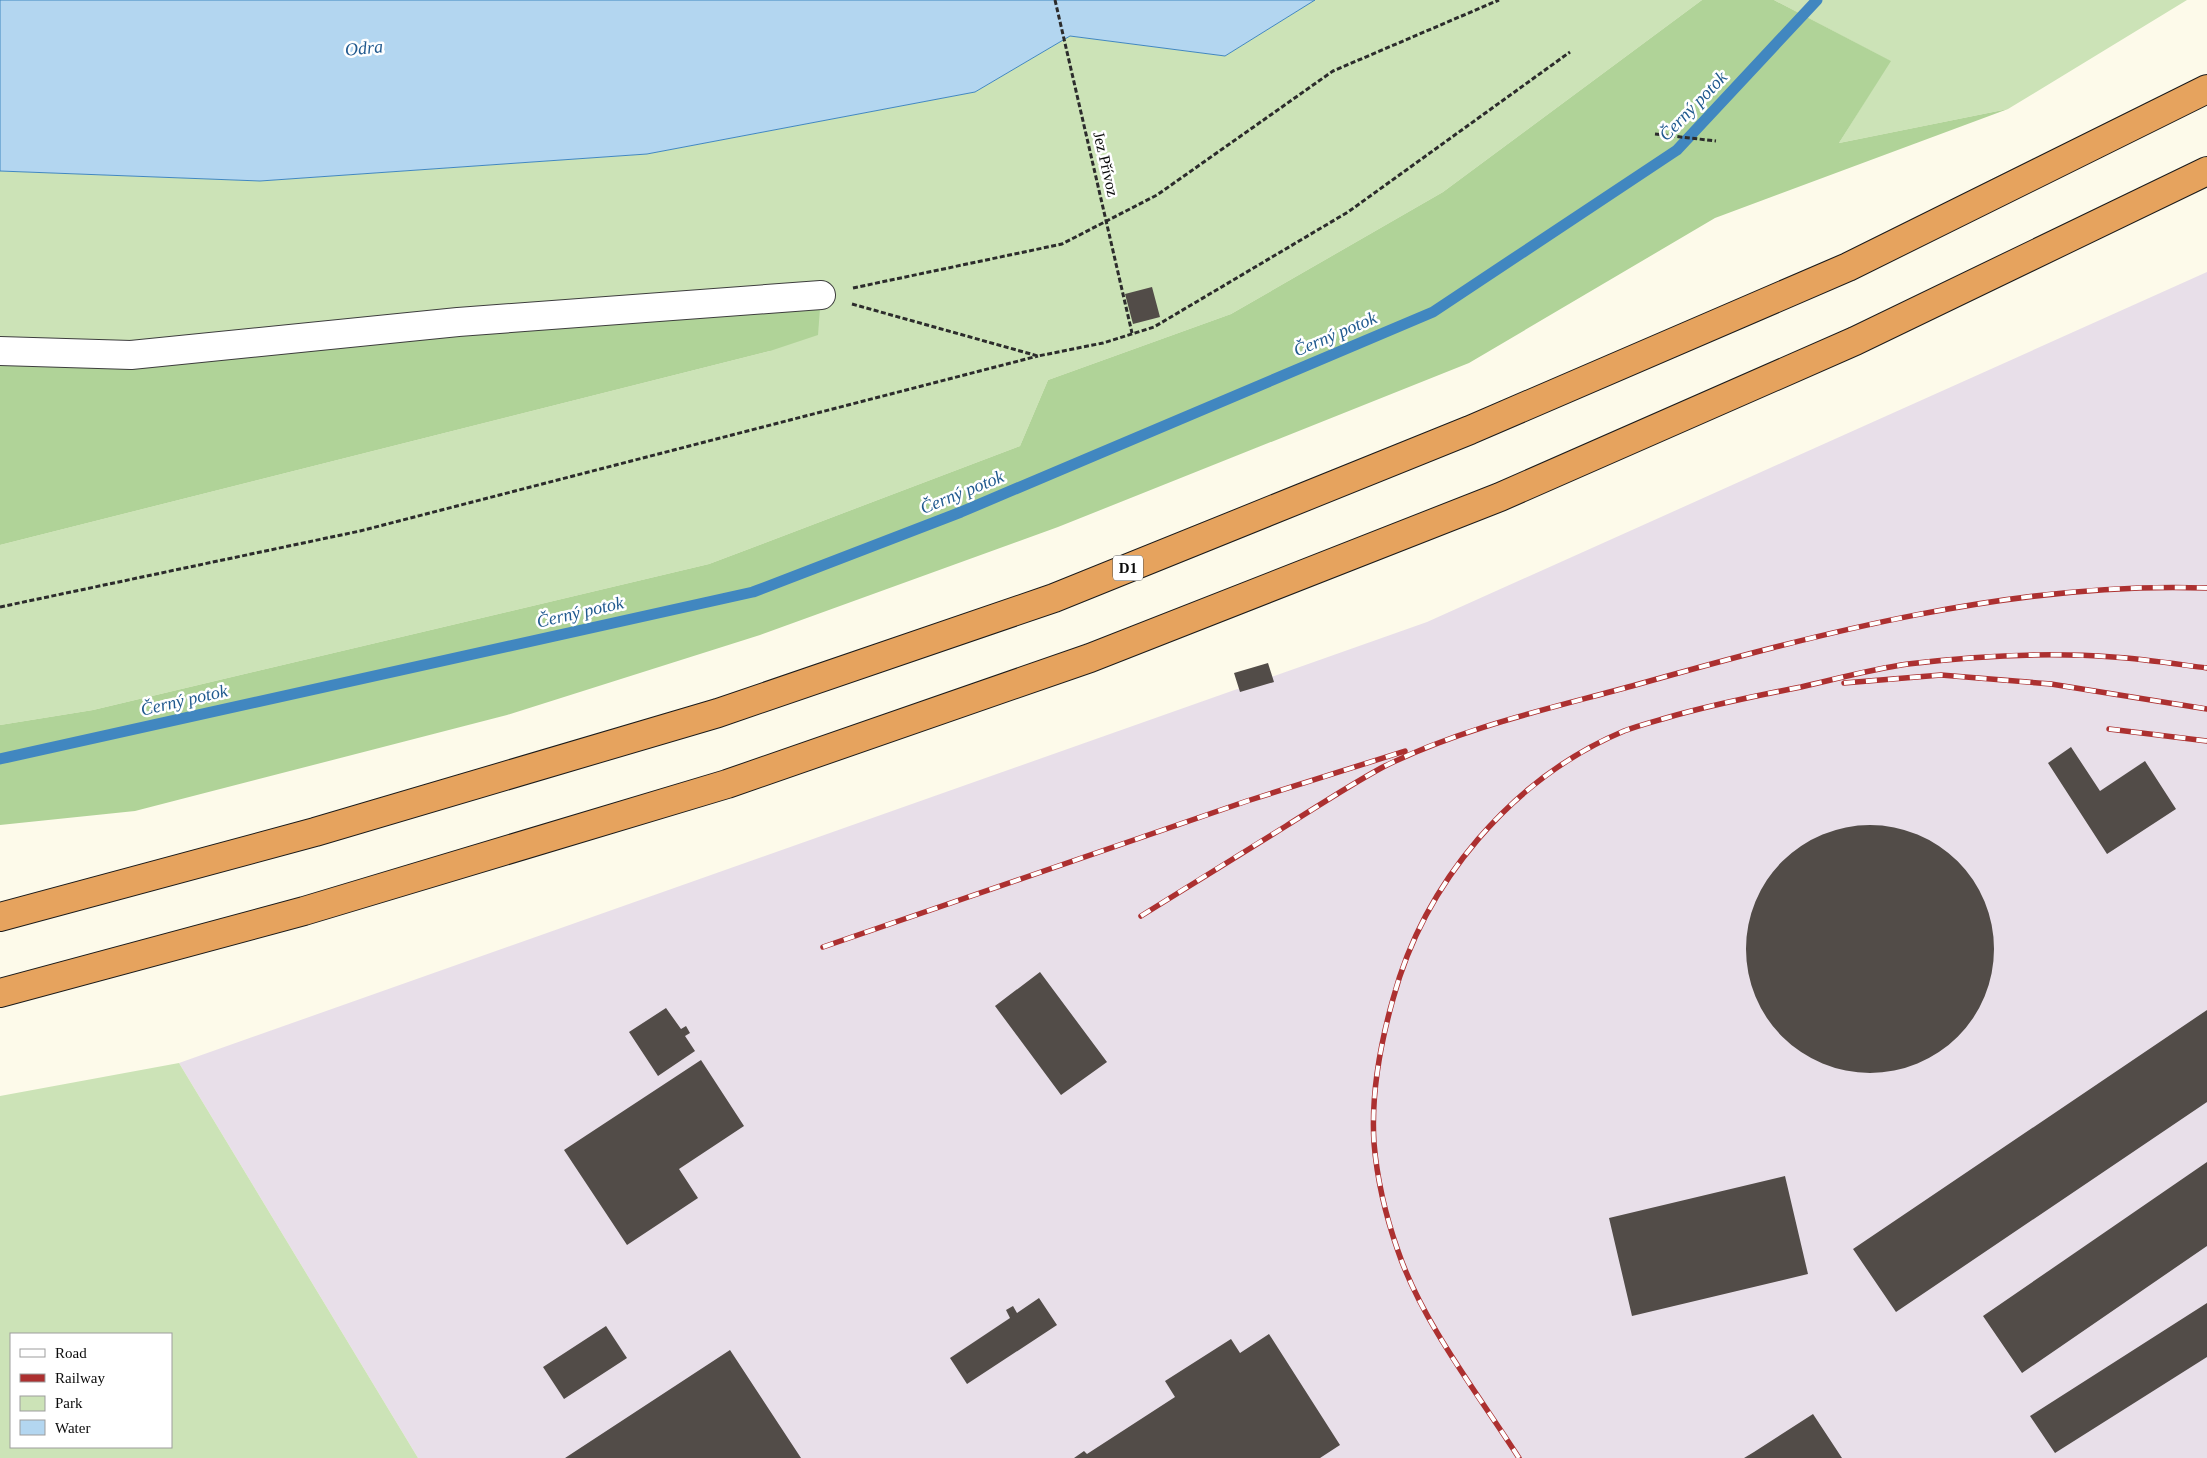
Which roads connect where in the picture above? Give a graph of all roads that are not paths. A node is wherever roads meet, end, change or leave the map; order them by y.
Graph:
1 (2207, 89) edge
2 (2207, 171) edge
3 (821, 295) road end
4 (0, 351) edge
5 (0, 917) edge
6 (0, 993) edge

1 - 5 highway, D1
2 - 6 highway
3 - 4 lane

